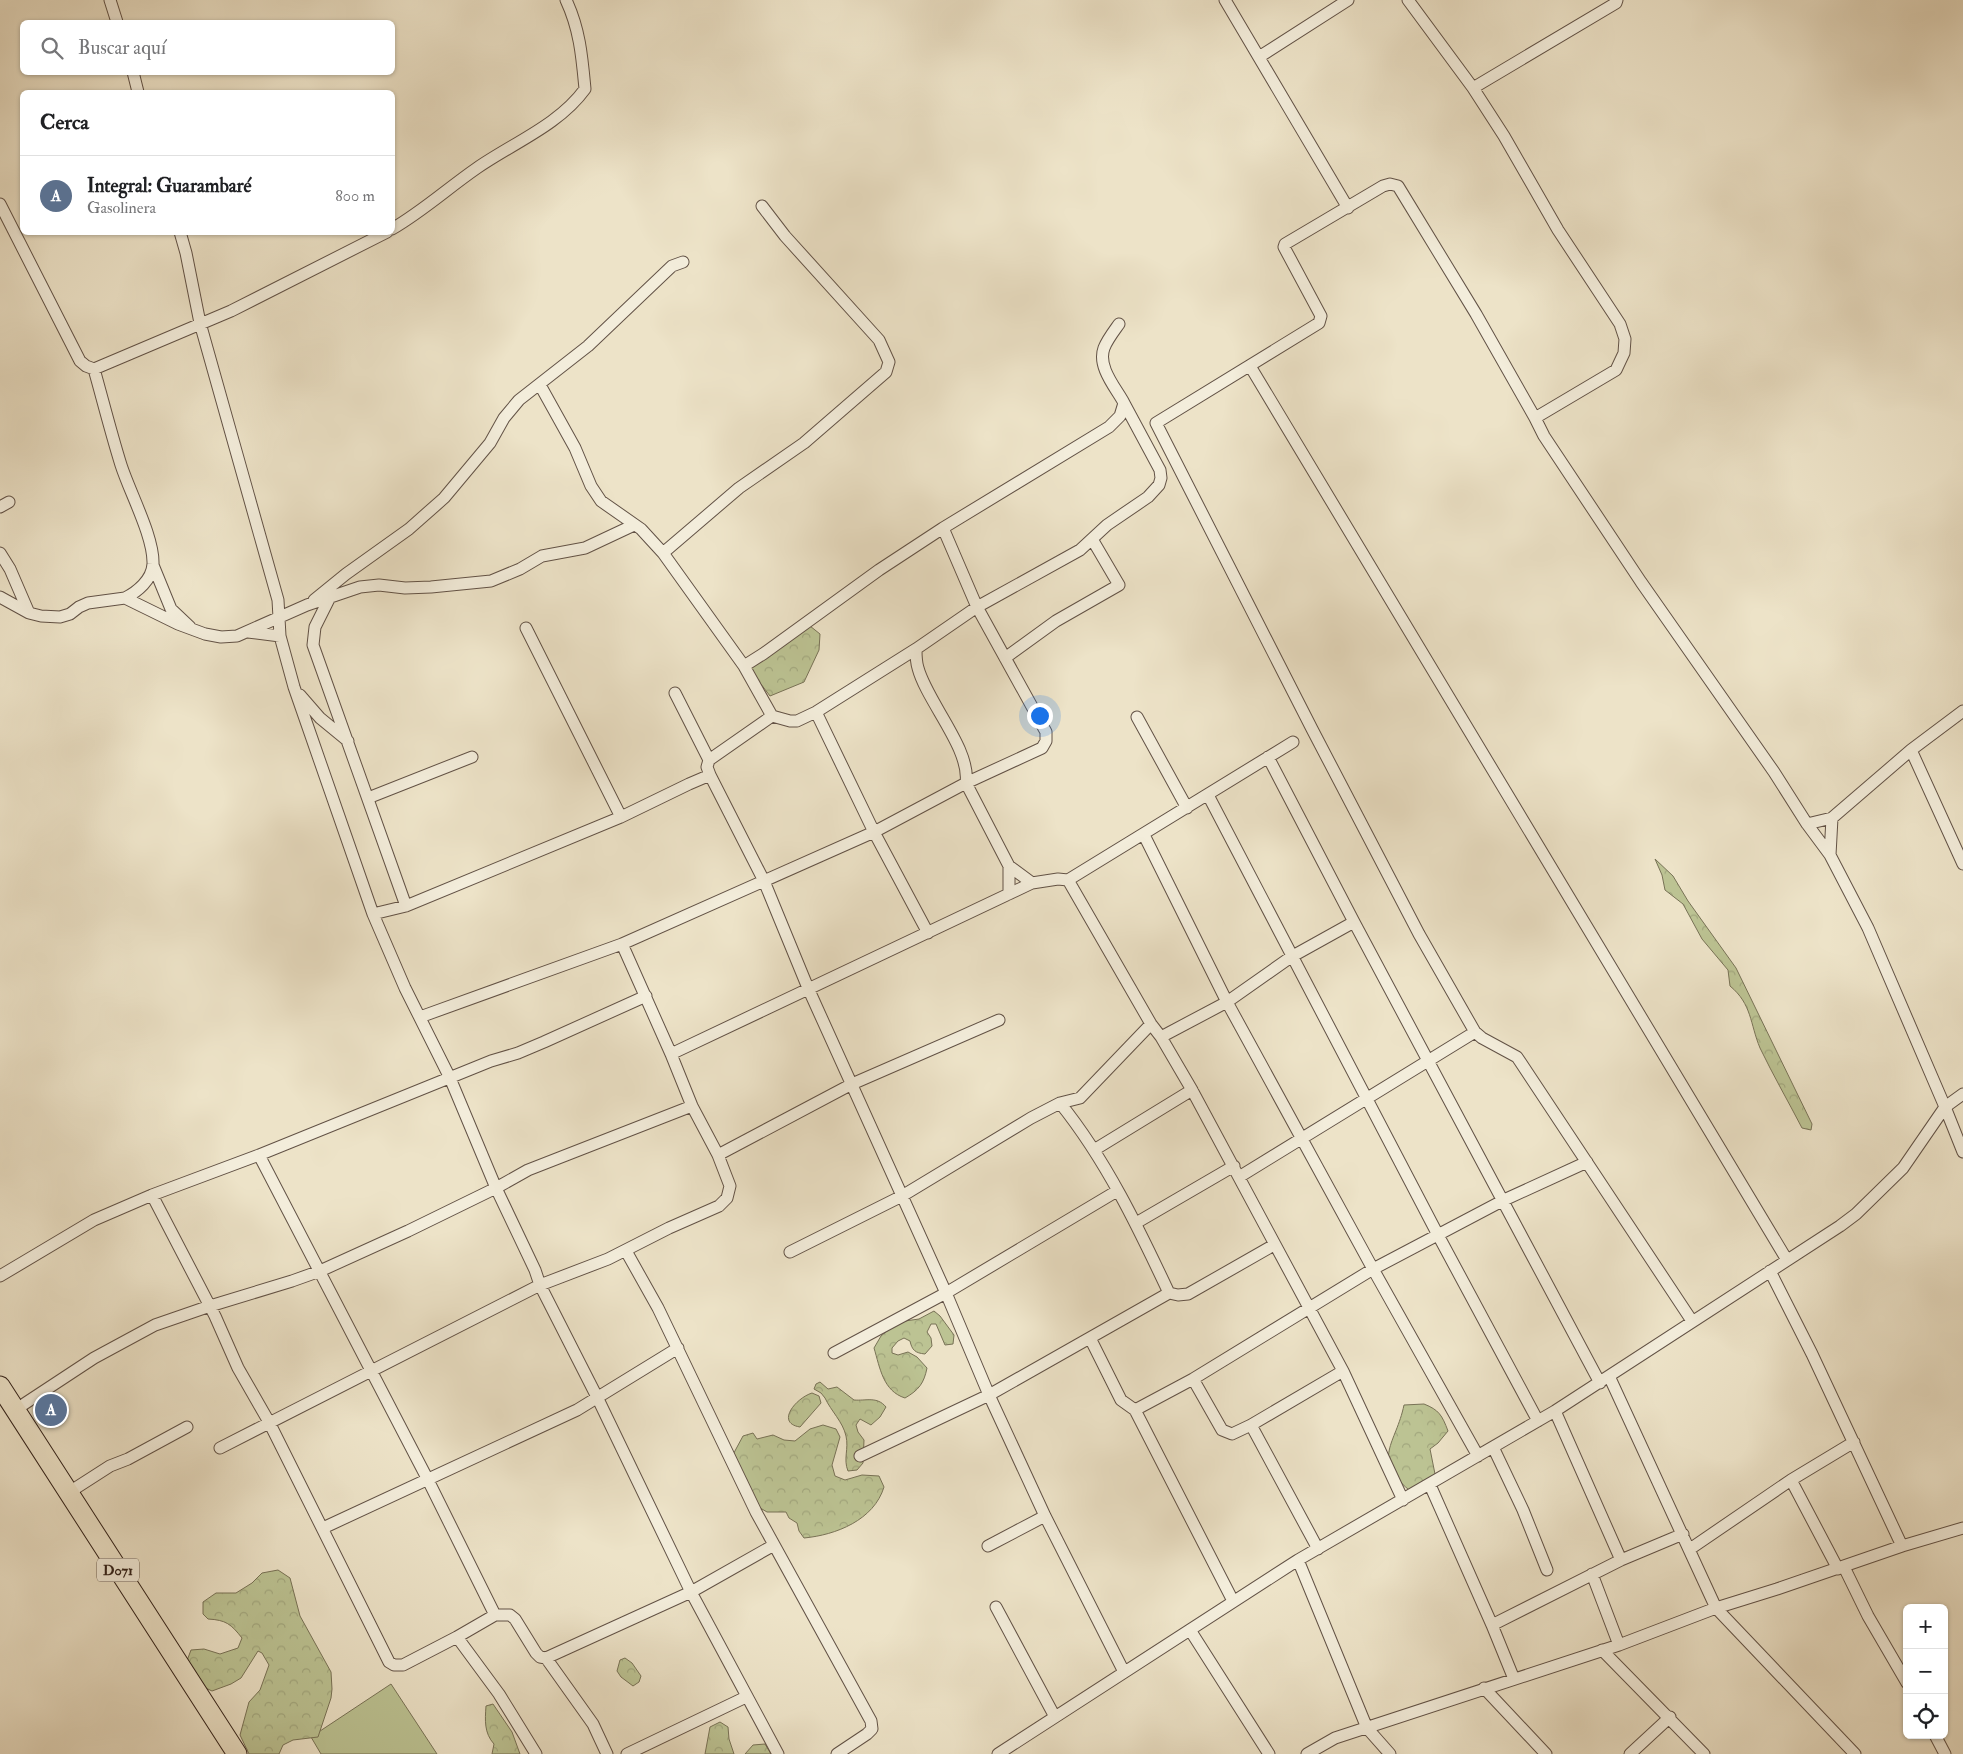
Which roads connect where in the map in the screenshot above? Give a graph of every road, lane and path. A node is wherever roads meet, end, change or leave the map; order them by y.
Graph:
1 (110, 0) edge
2 (566, 0) edge
3 (1225, 0) edge
4 (1348, 0) edge
5 (1408, 0) edge
6 (1617, 0) edge
7 (116, 20) edge
8 (1259, 56) junction
9 (133, 75) edge
10 (1473, 88) junction
11 (137, 90) edge
12 (0, 204) edge
13 (762, 206) dead end
14 (1348, 208) junction
15 (395, 227) edge
16 (181, 235) edge
17 (381, 235) edge
18 (683, 262) dead end
19 (200, 323) junction
20 (1119, 324) dead end
21 (1250, 366) junction
22 (94, 368) junction
23 (540, 385) junction
24 (1124, 403) junction
25 (1535, 418) junction
26 (1156, 423) junction
27 (1139, 431) junction
28 (634, 525) junction
29 (943, 528) junction
30 (1092, 538) junction
31 (0, 553) edge
32 (663, 553) junction
33 (153, 565) junction
34 (338, 580) junction
35 (0, 597) edge
36 (125, 598) junction
37 (330, 598) junction
38 (307, 606) junction
39 (976, 607) junction
40 (29, 613) junction
41 (278, 618) junction
42 (526, 628) dead end
43 (194, 630) junction
44 (248, 632) junction
45 (280, 636) junction
46 (916, 649) junction
47 (1005, 658) junction
48 (744, 666) junction
49 (294, 688) junction
50 (675, 693) dead end
51 (1963, 711) edge
52 (816, 712) junction
53 (772, 716) junction
54 (1137, 717) dead end
55 (348, 741) junction
56 (1294, 742) dead end
57 (1911, 750) junction
58 (472, 756) dead end
59 (1268, 757) junction
60 (709, 760) junction
61 (710, 775) junction
62 (966, 783) junction
63 (1208, 795) junction
64 (368, 798) junction
65 (1187, 808) junction
66 (621, 817) junction
67 (1832, 818) junction
68 (1807, 824) junction
69 (874, 832) junction
70 (1144, 835) junction
71 (1830, 855) junction
72 (1963, 864) edge
73 (1009, 866) junction
74 (1068, 880) junction
75 (764, 881) junction
76 (1032, 883) junction
77 (1009, 894) junction
78 (406, 906) junction
79 (373, 914) junction
80 (1354, 922) junction
81 (928, 933) junction
82 (622, 944) junction
83 (1291, 957) junction
84 (808, 988) junction
85 (646, 996) junction
86 (1227, 1002) junction
87 (420, 1017) junction
88 (1000, 1020) dead end
89 (1151, 1024) junction
90 (1475, 1032) junction
91 (1161, 1037) junction
92 (671, 1054) junction
93 (1428, 1059) junction
94 (450, 1078) junction
95 (852, 1084) junction
96 (1192, 1090) junction
97 (1963, 1094) edge
98 (1366, 1098) junction
99 (1060, 1103) junction
100 (692, 1106) junction
101 (1945, 1107) junction
102 (1301, 1138) junction
103 (1094, 1150) junction
104 (1963, 1152) edge
105 (259, 1155) junction
106 (718, 1155) junction
107 (1587, 1162) junction
108 (1236, 1171) junction
109 (496, 1188) junction
110 (1117, 1192) junction
111 (152, 1195) junction
112 (902, 1196) junction
113 (1504, 1200) junction
114 (1136, 1222) junction
115 (1438, 1235) junction
116 (1274, 1245) junction
117 (626, 1251) junction
118 (790, 1252) dead end
119 (1787, 1260) junction
120 (1373, 1268) junction
121 (320, 1271) junction
122 (1770, 1271) junction
123 (0, 1276) edge
124 (540, 1285) junction
125 (946, 1293) junction
126 (1169, 1293) junction
127 (210, 1306) junction
128 (1308, 1308) junction
129 (1692, 1321) junction
130 (1090, 1338) junction
131 (678, 1348) junction
132 (834, 1353) dead end
133 (371, 1370) junction
134 (1343, 1372) junction
135 (1193, 1379) junction
136 (1604, 1380) junction
137 (0, 1386) edge
138 (989, 1395) junction
139 (598, 1399) junction
140 (15, 1410) junction
141 (1135, 1410) junction
142 (1555, 1412) junction
143 (1538, 1421) junction
144 (269, 1422) junction
145 (1251, 1425) junction
146 (186, 1427) dead end
147 (1854, 1442) junction
148 (1493, 1447) junction
149 (220, 1448) dead end
150 (860, 1456) dead end
151 (1478, 1456) junction
152 (428, 1480) junction
153 (1791, 1480) junction
154 (1430, 1485) junction
155 (68, 1493) junction
156 (1403, 1500) junction
157 (1046, 1516) junction
158 (322, 1528) junction
159 (1963, 1529) edge
160 (1683, 1534) junction
161 (774, 1545) junction
162 (988, 1546) dead end
163 (1902, 1546) junction
164 (1318, 1549) junction
165 (1690, 1549) junction
166 (1298, 1560) junction
167 (1620, 1560) junction
168 (1841, 1568) junction
169 (1547, 1570) dead end
170 (1592, 1574) junction
171 (691, 1592) junction
172 (1234, 1601) junction
173 (996, 1607) dead end
174 (1716, 1608) junction
175 (495, 1615) junction
176 (1492, 1625) junction
177 (1190, 1630) junction
178 (458, 1637) junction
179 (1619, 1645) junction
180 (1602, 1650) junction
181 (546, 1658) junction
182 (1124, 1672) junction
183 (1903, 1676) edge
184 (1514, 1679) junction
185 (1484, 1688) junction
186 (746, 1697) junction
187 (1055, 1717) junction
188 (1670, 1717) junction
189 (1367, 1728) junction
190 (1937, 1739) edge
191 (1014, 1749) edge
192 (237, 1754) edge
193 (536, 1754) edge
194 (608, 1754) edge
195 (627, 1754) edge
196 (778, 1754) edge
197 (837, 1754) edge
198 (998, 1754) edge
199 (1269, 1754) edge
200 (1307, 1754) edge
201 (1390, 1754) edge
202 (1546, 1754) edge
203 (1630, 1754) edge
204 (1704, 1754) edge
205 (1855, 1754) edge
206 (1945, 1754) edge

1 - 7 street
2 - 15 street
3 - 8 street
4 - 8 street
5 - 10 street
6 - 10 street
8 - 14 street
9 - 11 street
10 - 25 street
12 - 22 street
13 - 32 street
14 - 21 street
14 - 25 street
16 - 19 street
17 - 19 street
18 - 23 street
19 - 22 street
19 - 41 street
20 - 24 street
21 - 26 street
21 - 119 street
22 - 33 street
23 - 28 street
23 - 34 street
24 - 27 street
24 - 29 street
25 - 68 street
26 - 27 street
26 - 90 street
27 - 30 street
28 - 32 street
28 - 37 street
29 - 39 street
29 - 48 street
30 - 39 street
30 - 47 street
31 - 40 street
32 - 48 street
33 - 36 street
33 - 43 street
34 - 37 street
34 - 38 street
35 - 40 street
36 - 40 street
36 - 43 street
37 - 38 street
37 - 55 street
38 - 41 street
39 - 46 street
39 - 47 street
41 - 44 street
41 - 45 street
42 - 66 street
43 - 44 street
44 - 45 street
45 - 49 street
46 - 52 street
46 - 62 street
47 - 62 street
48 - 53 street
49 - 55 street
49 - 79 street
50 - 60 street
51 - 57 street
52 - 53 street
52 - 69 street
53 - 60 street
54 - 65 street
55 - 64 street
56 - 59 street
57 - 67 street
57 - 72 street
58 - 64 street
59 - 63 street
59 - 80 street
60 - 61 street
61 - 66 street
61 - 75 street
62 - 69 street
62 - 73 street
63 - 65 street
63 - 83 street
64 - 78 street
65 - 70 street
66 - 78 street
67 - 68 street
67 - 71 street
68 - 71 street
69 - 75 street
69 - 81 street
70 - 74 street
70 - 86 street
71 - 101 street
73 - 76 street
73 - 77 street
74 - 76 street
74 - 89 street
75 - 82 street
75 - 84 street
76 - 77 street
77 - 81 street
78 - 79 street
79 - 87 street
80 - 83 street
80 - 93 street
81 - 84 street
82 - 85 street
82 - 87 street
83 - 86 street
83 - 98 street
84 - 92 street
84 - 95 street
85 - 92 street
85 - 94 street
86 - 91 street
86 - 102 street
87 - 94 street
88 - 95 street
89 - 91 street
89 - 99 street
90 - 93 street
90 - 107 street
91 - 96 street
92 - 100 street
93 - 98 street
93 - 113 street
94 - 105 street
94 - 109 street
95 - 106 street
95 - 112 street
96 - 103 street
96 - 108 street
97 - 101 street
98 - 102 street
98 - 115 street
99 - 103 street
99 - 112 street
100 - 106 street
100 - 109 street
101 - 104 street
101 - 119 street
102 - 108 street
102 - 120 street
103 - 110 street
105 - 111 street
105 - 121 street
106 - 117 street
107 - 113 street
107 - 129 street
108 - 114 street
108 - 116 street
109 - 121 street
109 - 124 street
110 - 114 street
110 - 125 street
111 - 123 street
111 - 127 street
112 - 118 street
112 - 125 street
113 - 115 street
113 - 136 street
114 - 126 street
115 - 120 street
115 - 143 street
116 - 126 street
116 - 128 street
117 - 124 street
117 - 131 street
119 - 122 street
120 - 128 street
120 - 151 street
121 - 127 street
121 - 133 street
122 - 129 street
122 - 147 street
124 - 133 street
124 - 139 street
125 - 132 street
125 - 138 street
126 - 130 street
127 - 140 street
127 - 144 street
128 - 134 street
128 - 135 street
129 - 136 street
130 - 138 street
130 - 141 street
131 - 139 street
131 - 161 street
133 - 144 street
133 - 152 street
134 - 145 street
134 - 156 street
135 - 141 street
135 - 145 street
136 - 142 street
136 - 160 street
137 - 140 main road, D071
138 - 150 street
138 - 157 street
139 - 152 street
139 - 171 street
140 - 155 main road, D071
141 - 172 street
142 - 143 street
142 - 167 street
143 - 148 street
144 - 149 street
144 - 158 street
145 - 164 street
146 - 155 street
147 - 153 street
147 - 163 street
148 - 151 street
148 - 169 street
151 - 154 street
152 - 158 street
152 - 175 street
153 - 165 street
153 - 168 street
154 - 156 street
154 - 176 street
155 - 192 main road, D071
156 - 164 street
157 - 162 street
157 - 182 street
158 - 178 street
159 - 163 street
160 - 165 street
160 - 167 street
161 - 171 street
161 - 197 street
163 - 168 street
164 - 166 street
165 - 174 street
166 - 172 street
166 - 189 street
167 - 170 street
168 - 174 street
168 - 183 street
170 - 176 street
170 - 179 street
171 - 181 street
171 - 186 street
172 - 177 street
173 - 187 street
174 - 179 street
174 - 205 street
175 - 178 street
175 - 181 street
176 - 184 street
177 - 182 street
177 - 199 street
178 - 193 street
179 - 180 street
180 - 184 street
180 - 188 street
181 - 194 street
182 - 187 street
184 - 185 street
185 - 189 street
185 - 202 street
186 - 195 street
186 - 196 street
187 - 191 street
188 - 203 street
188 - 204 street
189 - 200 street
189 - 201 street
190 - 206 street
191 - 198 street

